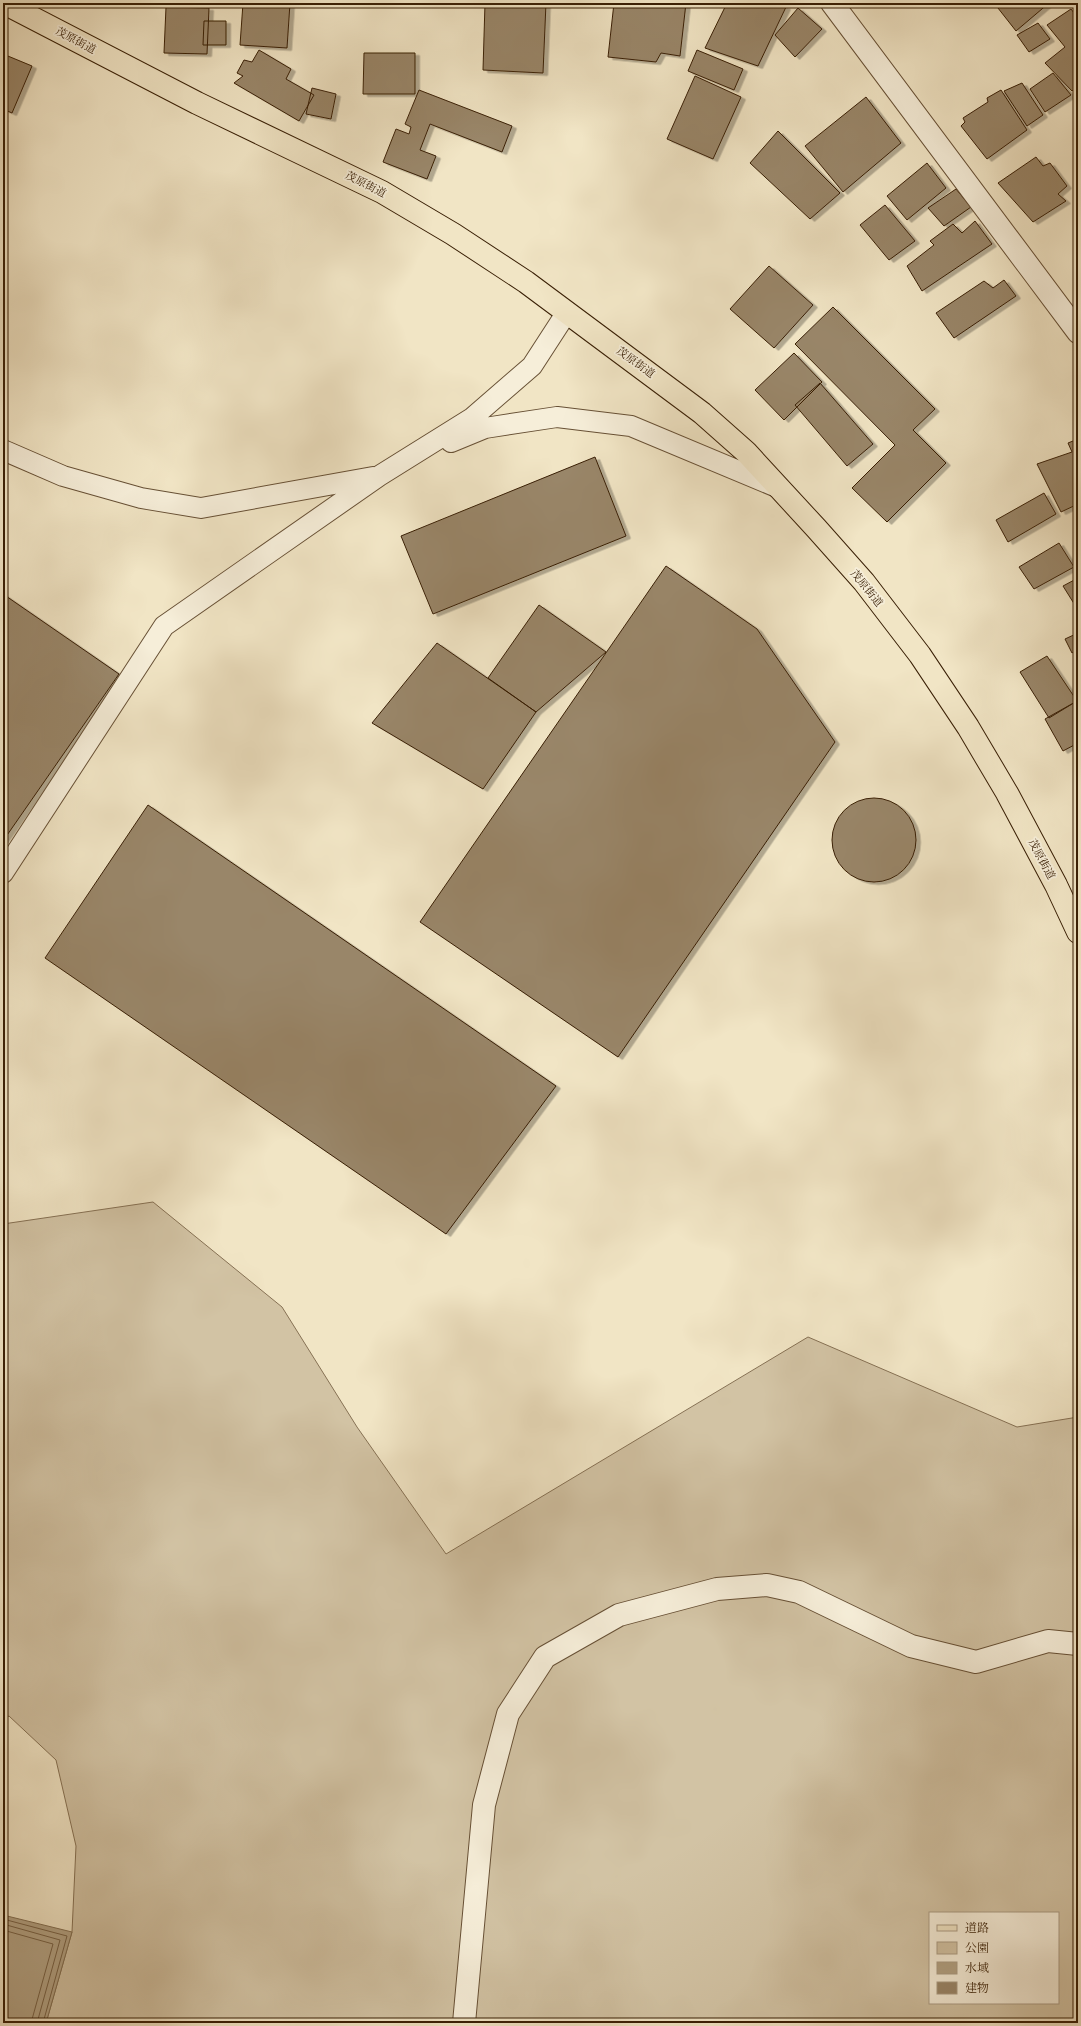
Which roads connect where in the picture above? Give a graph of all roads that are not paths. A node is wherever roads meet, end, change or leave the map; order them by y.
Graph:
1 (4, 3) edge
2 (832, 3) edge
3 (567, 312) junction
4 (1078, 332) edge
5 (3, 450) edge
6 (412, 457) junction
7 (379, 476) junction
8 (777, 487) junction
9 (3, 873) edge
10 (1078, 932) edge
11 (1078, 1644) edge
12 (464, 2023) edge

1 - 3 main road, 茂原街道
2 - 4 street
3 - 6 lane
3 - 8 main road, 茂原街道
5 - 7 lane
6 - 7 lane
6 - 8 lane
7 - 9 lane
8 - 10 main road, 茂原街道
11 - 12 street

